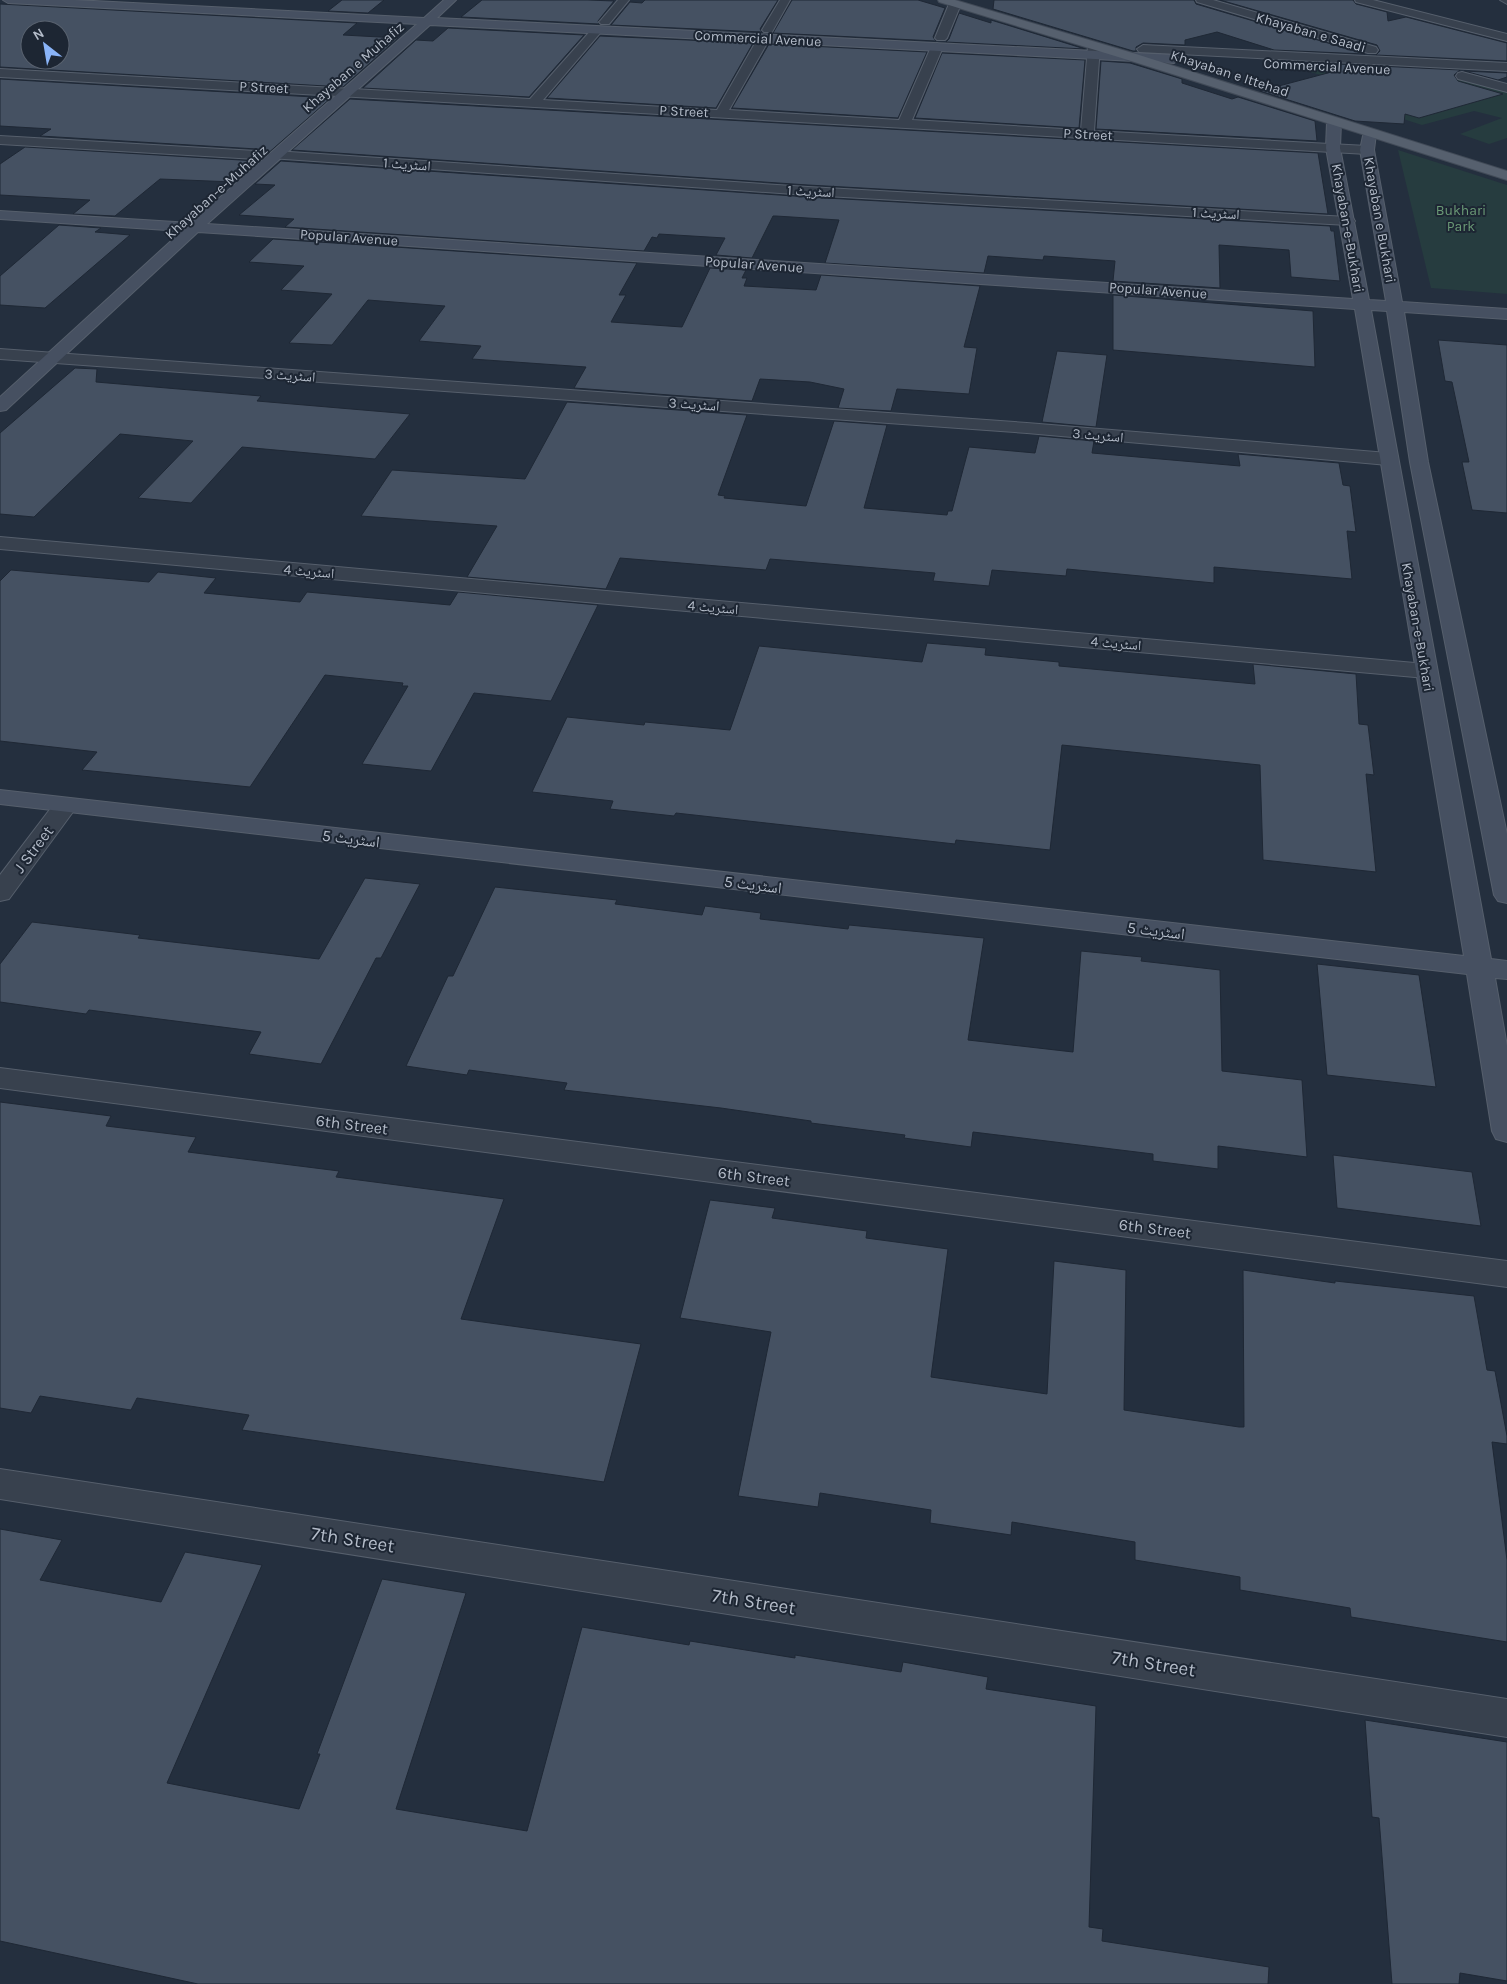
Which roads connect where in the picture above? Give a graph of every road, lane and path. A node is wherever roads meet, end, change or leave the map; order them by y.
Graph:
1 (8, 0) edge
2 (166, 0) edge
3 (451, 0) edge
4 (624, 0) edge
5 (785, 0) edge
6 (982, 0) edge
7 (1201, 0) edge
8 (1360, 0) edge
9 (949, 2) edge
10 (425, 13) edge
11 (601, 26) junction
12 (766, 34) junction
13 (1507, 38) edge
14 (939, 43) junction
15 (1095, 49) junction
16 (1138, 53) junction
17 (1174, 59) junction
18 (1415, 62) junction
19 (1507, 67) edge
20 (1445, 71) junction
21 (0, 73) edge
22 (1507, 74) edge
23 (1507, 88) edge
24 (328, 91) junction
25 (346, 92) junction
26 (533, 102) junction
27 (307, 108) dead end
28 (721, 113) junction
29 (1364, 118) dead end
30 (905, 122) junction
31 (1334, 122) junction
32 (286, 128) dead end
33 (1087, 134) junction
34 (1369, 134) junction
35 (0, 140) edge
36 (1333, 148) junction
37 (1368, 150) junction
38 (257, 154) junction
39 (275, 155) junction
40 (1507, 176) edge
41 (0, 206) edge
42 (0, 215) edge
43 (1348, 221) junction
44 (192, 223) junction
45 (1361, 299) junction
46 (1394, 301) junction
47 (1507, 303) edge
48 (1507, 314) edge
49 (0, 354) edge
50 (33, 356) junction
51 (55, 358) junction
52 (20, 367) dead end
53 (0, 406) edge
54 (1388, 459) junction
55 (0, 543) edge
56 (1426, 671) junction
57 (1438, 738) junction
58 (1476, 743) junction
59 (0, 798) edge
60 (66, 805) junction
61 (0, 893) edge
62 (1507, 895) edge
63 (1480, 968) junction
64 (1507, 970) edge
65 (0, 1078) edge
66 (1507, 1131) edge
67 (1507, 1274) edge
68 (0, 1484) edge
69 (1507, 1718) edge

1 - 10 street, Commercial Avenue
2 - 10 street, Commercial Avenue
3 - 10 street, Khayaban e Muhafiz
4 - 11 street
5 - 12 street
6 - 16 main road, Khayaban e Ittehad
7 - 18 street, Khayaban e Saadi
8 - 13 street
9 - 14 street
9 - 15 main road, Khayaban e Ittehad
10 - 11 street, Commercial Avenue
10 - 24 street
10 - 25 street, Khayaban e Muhafiz
11 - 12 street, Commercial Avenue
11 - 26 street
12 - 14 street, Commercial Avenue
12 - 28 street
14 - 15 street, Commercial Avenue
14 - 30 street
15 - 16 main road, Khayaban e Ittehad
15 - 33 street
16 - 17 main road, Khayaban e Ittehad
16 - 18 street, Commercial Avenue
16 - 31 main road, Khayaban e Ittehad
17 - 20 street, Commercial Avenue
17 - 29 main road, Khayaban e Ittehad
18 - 19 street, Commercial Avenue
18 - 20 street, Khayaban e Saadi
20 - 22 street, Commercial Avenue
20 - 23 street, Khayaban e Saadi
21 - 24 street, P Street
24 - 25 street, P Street
24 - 27 street
25 - 26 street, P Street
25 - 39 street, Khayaban e Muhafiz
26 - 28 street, P Street
28 - 30 street, P Street
30 - 33 street, P Street
31 - 34 main road, Khayaban e Ittehad
31 - 36 street, Khayaban-e-Bukhari
32 - 38 street, Khayaban-e-Muhafiz
33 - 36 street, P Street
34 - 37 street, Khayaban e Bukhari
34 - 40 main road, Khayaban e Ittehad
35 - 38 street
36 - 37 street, P Street
36 - 43 street, Khayaban-e-Bukhari
37 - 46 street, Khayaban e Bukhari
38 - 44 street, Khayaban-e-Muhafiz
39 - 43 street, اسٹریٹ 1
39 - 44 street, Khayaban-e-Muhafiz
41 - 44 street, Popular Avenue
42 - 44 street, Popular Avenue
43 - 45 street, Khayaban-e-Bukhari
44 - 45 street, Popular Avenue
44 - 50 street, Khayaban-e-Muhafiz
44 - 51 street, Khayaban-e-Muhafiz
45 - 46 street, Popular Avenue
45 - 54 street, Khayaban-e-Bukhari
46 - 47 street, Popular Avenue
46 - 48 street, Popular Avenue
46 - 58 street, Khayaban-e-Bukhari
49 - 50 street, اسٹریٹ 3
50 - 51 street, اسٹریٹ 3
50 - 52 street, Khayaban-e-Muhafiz
51 - 53 street, Khayaban-e-Muhafiz
51 - 54 street, اسٹریٹ 3
54 - 56 street, Khayaban-e-Bukhari
55 - 56 street, اسٹریٹ 4
56 - 57 street, Khayaban-e-Bukhari
57 - 58 street
57 - 63 street, Khayaban-e-Bukhari
58 - 62 street, Khayaban-e-Bukhari
59 - 60 street, اسٹریٹ 5
60 - 61 street, J Street
60 - 63 street, اسٹریٹ 5
63 - 64 street, اسٹریٹ 5
63 - 66 street, Khayaban-e-Bukhari
65 - 67 street, 6th Street
68 - 69 street, 7th Street

